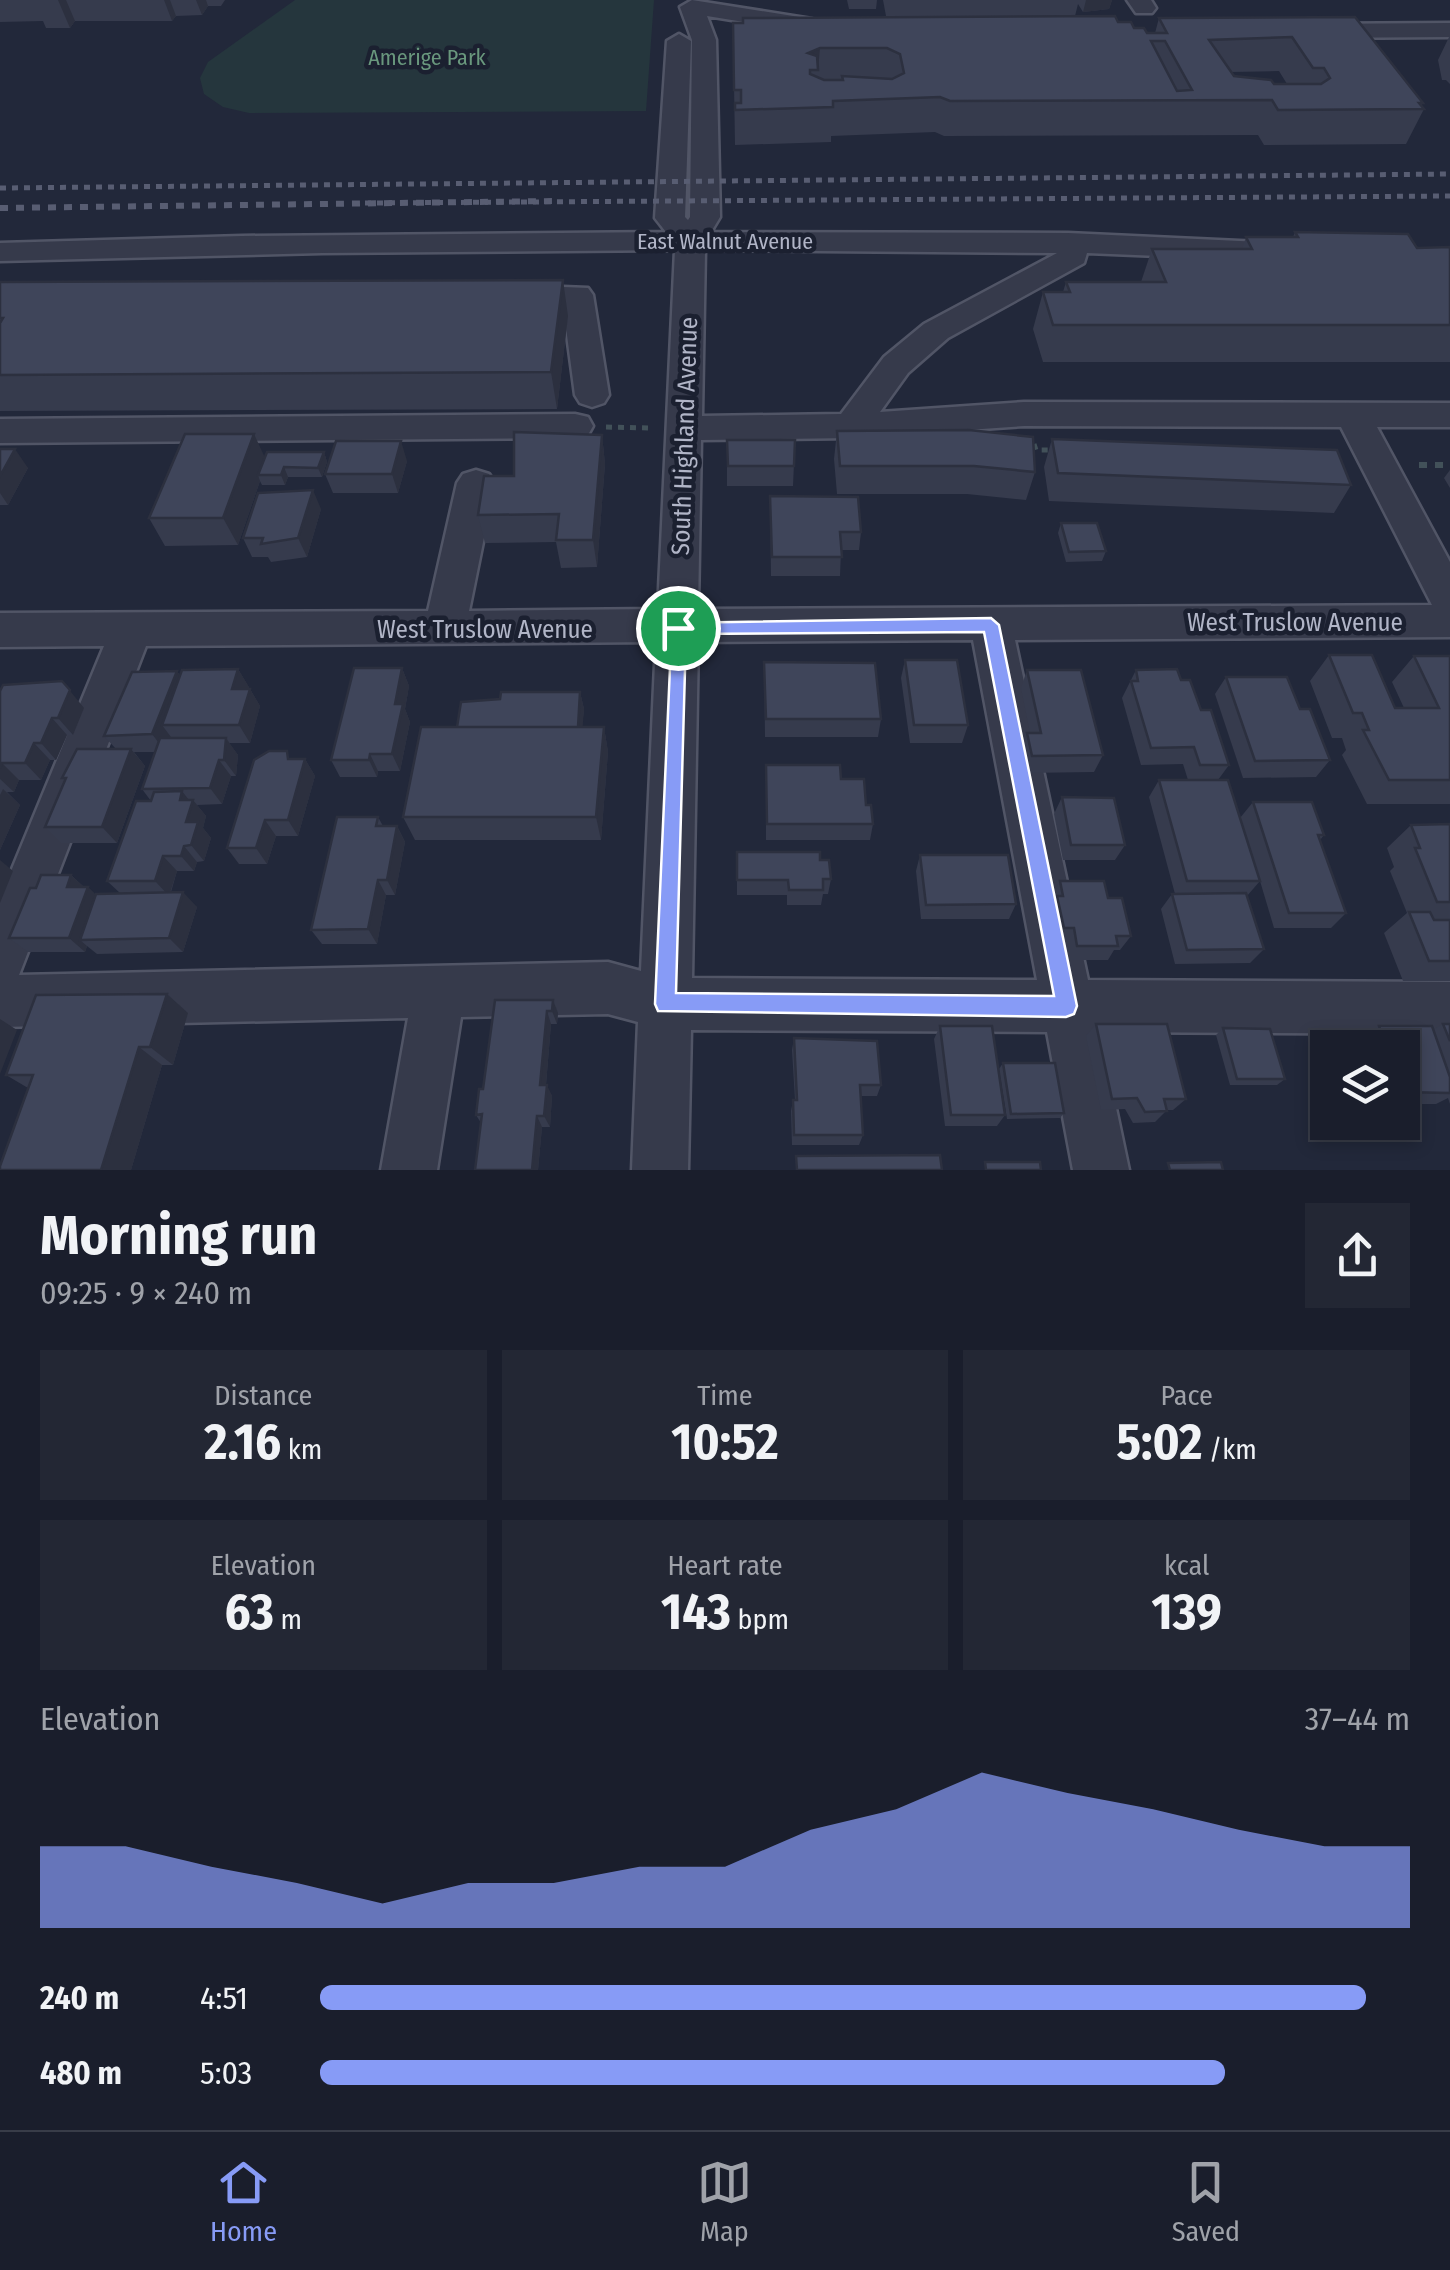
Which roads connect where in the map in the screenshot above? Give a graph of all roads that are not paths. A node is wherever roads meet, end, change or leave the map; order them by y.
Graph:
1 (1346, 0) edge
2 (693, 4) edge
3 (842, 29) edge
4 (1450, 30) edge
5 (1294, 31) edge
6 (1371, 31) junction
7 (690, 241) junction
8 (1068, 242) junction
9 (89, 248) junction
10 (0, 252) edge
11 (1305, 252) edge
12 (74, 278) edge
13 (479, 295) edge
14 (1450, 416) edge
15 (1354, 417) junction
16 (851, 426) junction
17 (684, 428) junction
18 (0, 432) edge
19 (476, 483) dead end
20 (1450, 600) edge
21 (1450, 621) edge
22 (991, 625) junction
23 (678, 628) junction
24 (445, 629) junction
25 (0, 630) edge
26 (131, 630) junction
27 (0, 960) edge
28 (439, 991) junction
29 (0, 1001) edge
30 (666, 1004) junction
31 (1066, 1006) junction
32 (1450, 1008) edge
33 (409, 1170) edge
34 (660, 1170) edge
35 (1101, 1170) edge

1 - 6 street
2 - 3 street
2 - 7 street, South Highland Avenue
4 - 6 street
5 - 6 street
7 - 8 street, East Walnut Avenue
7 - 9 street, East Walnut Avenue
7 - 17 street, South Highland Avenue
8 - 11 street, East Walnut Avenue
8 - 16 street
9 - 10 street, East Walnut Avenue
9 - 12 street
13 - 18 street
14 - 15 street
15 - 16 street
15 - 20 street
16 - 17 street
17 - 23 street, South Highland Avenue
19 - 24 street
21 - 22 street, West Truslow Avenue
22 - 23 street, West Truslow Avenue
22 - 31 street
23 - 24 street, West Truslow Avenue
23 - 30 street, South Highland Avenue
24 - 26 street, West Truslow Avenue
25 - 26 street, West Truslow Avenue
26 - 27 street
28 - 29 street
28 - 30 street
28 - 33 street
30 - 31 street
30 - 34 street, South Highland Avenue
31 - 32 street
31 - 35 street

